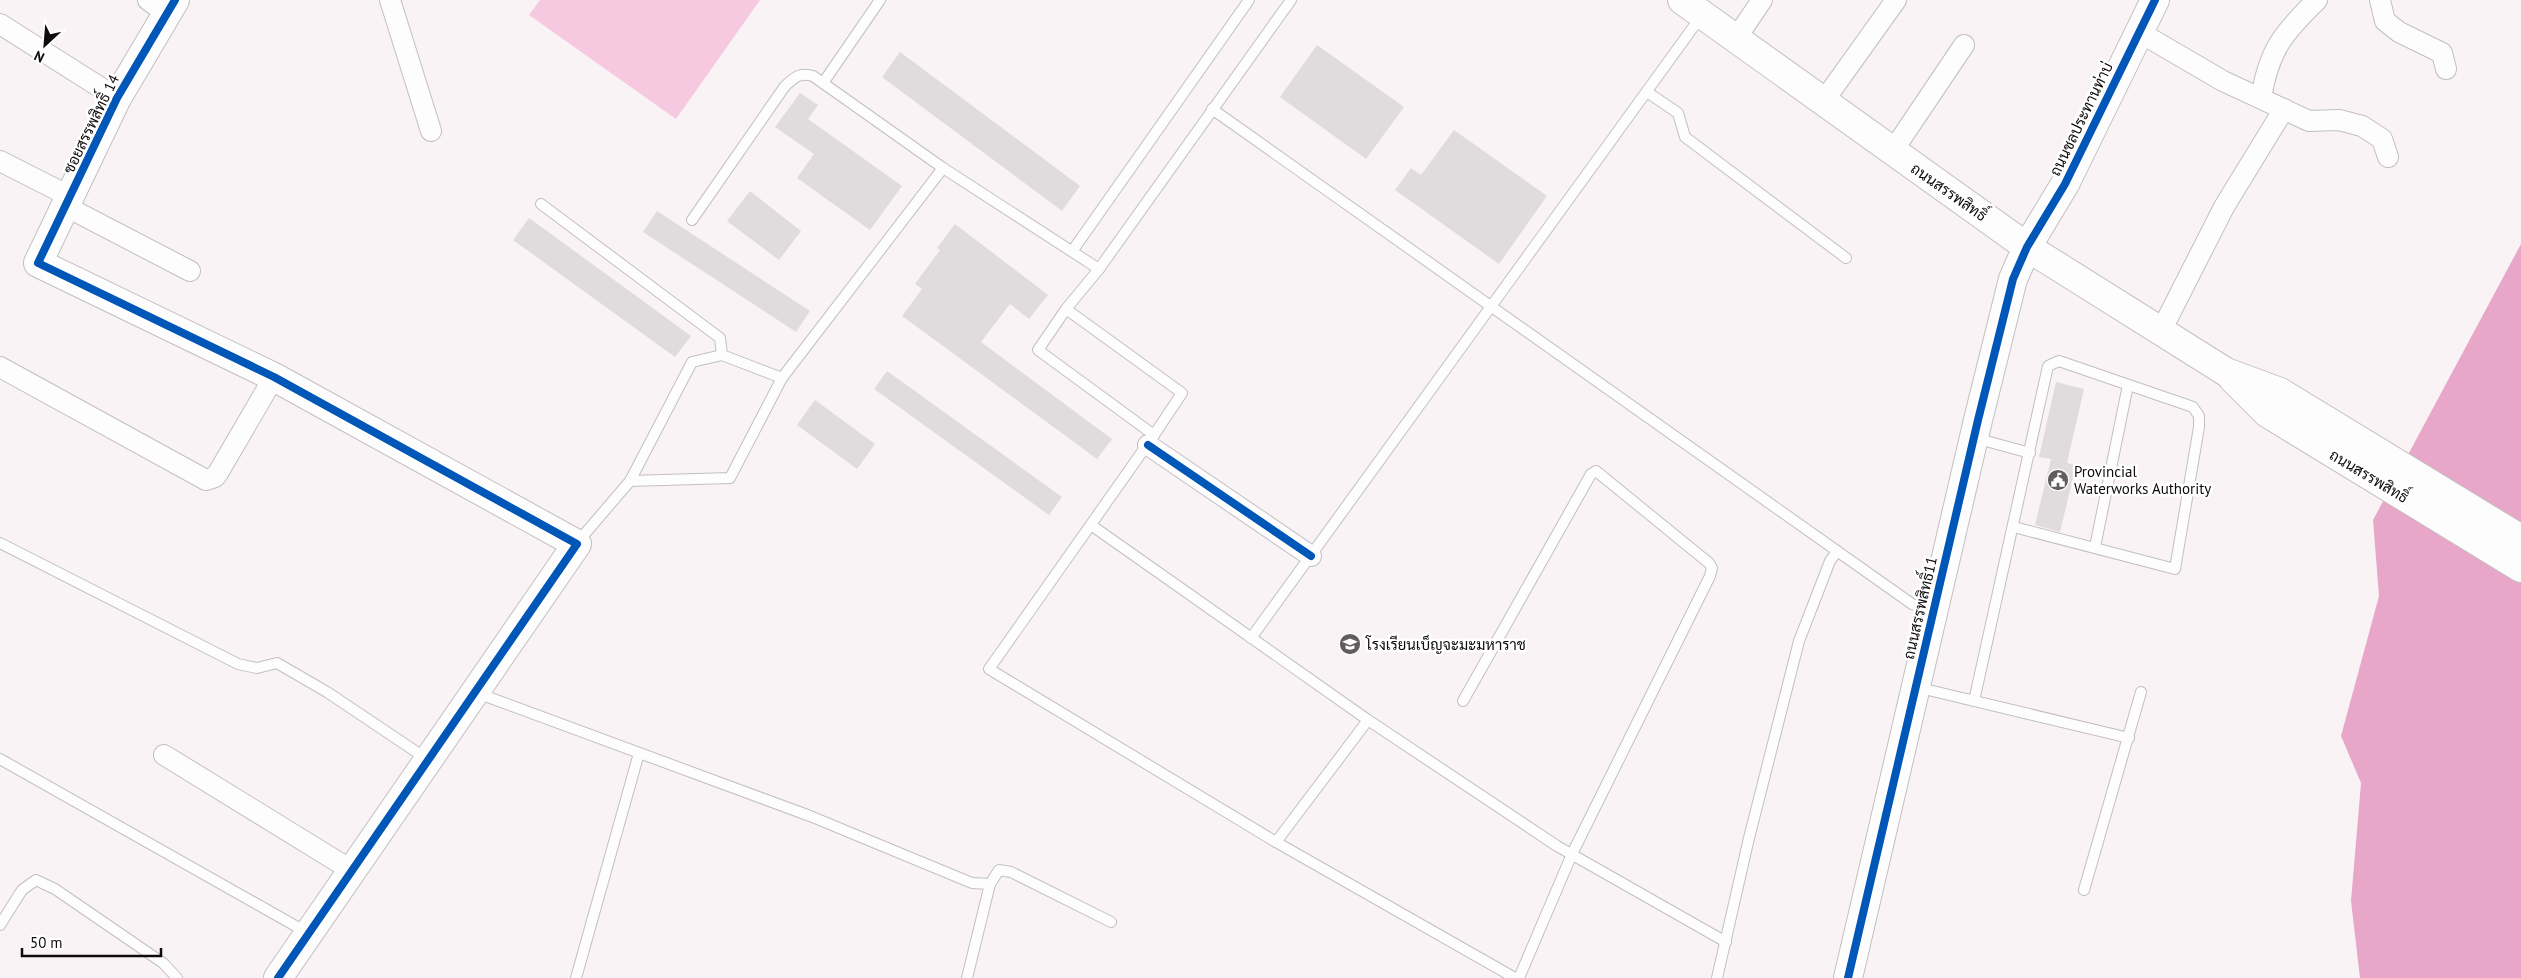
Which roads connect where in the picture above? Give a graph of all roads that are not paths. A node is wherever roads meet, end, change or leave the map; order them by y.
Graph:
1 (390, 0) edge
2 (880, 0) edge
3 (1248, 0) edge
4 (1290, 0) edge
5 (1762, 0) edge
6 (1896, 0) edge
7 (2154, 0) edge
8 (2317, 0) edge
9 (2380, 0) edge
10 (163, 4) edge
11 (1692, 8) edge
12 (0, 24) edge
13 (2139, 32) junction
14 (1735, 40) junction
15 (1964, 45) dead end
16 (2446, 69) dead end
17 (823, 83) junction
18 (1647, 92) junction
19 (117, 98) junction
20 (2261, 98) junction
21 (1824, 102) junction
22 (1212, 109) junction
23 (2284, 109) junction
24 (431, 130) dead end
25 (1892, 152) junction
26 (2388, 157) dead end
27 (0, 161) edge
28 (943, 168) junction
29 (69, 202) junction
30 (541, 204) dead end
31 (692, 220) dead end
32 (2027, 247) junction
33 (1073, 250) junction
34 (1846, 258) dead end
35 (1099, 269) junction
36 (190, 271) dead end
37 (1493, 306) junction
38 (1066, 309) junction
39 (2161, 331) junction
40 (722, 355) junction
41 (0, 368) edge
42 (274, 378) junction
43 (782, 378) junction
44 (2128, 385) junction
45 (2273, 403) junction
46 (1974, 437) junction
47 (1151, 440) junction
48 (2030, 453) junction
49 (630, 481) junction
50 (1091, 525) junction
51 (2014, 527) junction
52 (2521, 539) edge
53 (0, 542) edge
54 (577, 544) junction
55 (2095, 548) junction
56 (1837, 551) junction
57 (1311, 556) junction
58 (2521, 568) edge
59 (1934, 612) junction
60 (1251, 638) junction
61 (1916, 687) junction
62 (474, 692) junction
63 (2141, 692) dead end
64 (1463, 701) dead end
65 (1974, 701) junction
66 (1368, 720) junction
67 (2129, 738) junction
68 (639, 753) junction
69 (164, 754) dead end
70 (0, 759) edge
71 (427, 759) junction
72 (1276, 842) junction
73 (1572, 854) junction
74 (351, 870) junction
75 (990, 884) junction
76 (2084, 890) dead end
77 (1111, 922) dead end
78 (0, 925) edge
79 (309, 933) junction
80 (1726, 942) junction
81 (177, 978) edge
82 (278, 978) edge
83 (576, 978) edge
84 (967, 978) edge
85 (1515, 978) edge
86 (1519, 978) edge
87 (1717, 978) edge
88 (1848, 978) edge

1 - 24 street
2 - 17 lane
3 - 33 lane
4 - 22 lane
5 - 14 street
6 - 21 street
7 - 13 street, ถนนชลประทานท่าบ่
8 - 20 street
9 - 16 street
10 - 19 street, ซอยสรรพสิทธิ์ 14
11 - 14 street, ถนนสรรพสิทธิ์
11 - 18 lane
12 - 19 street
13 - 20 street
13 - 32 street, ถนนชลประทานท่าบ่
14 - 21 street, ถนนสรรพสิทธิ์
15 - 25 street
17 - 28 lane
17 - 31 lane
18 - 34 lane
18 - 37 lane
19 - 29 street, ซอยสรรพสิทธิ์ 14
20 - 23 street
21 - 25 street, ถนนสรรพสิทธิ์
22 - 35 lane
22 - 37 lane
23 - 26 street
23 - 39 street
25 - 32 street, ถนนสรรพสิทธิ์
27 - 29 street
28 - 33 lane
28 - 43 lane
29 - 36 street
29 - 42 street, ซอยสรรพสิทธิ์ 14
30 - 40 lane
32 - 39 street, ถนนสรรพสิทธิ์
32 - 46 street, ถนนสรรพสิทธิ์11
33 - 35 lane
35 - 38 lane
37 - 56 lane
37 - 57 lane
38 - 47 lane
38 - 47 lane
39 - 45 street, ถนนสรรพสิทธิ์
40 - 43 lane
40 - 49 lane
41 - 42 street
42 - 54 street
43 - 49 lane
44 - 48 lane
44 - 55 lane
44 - 55 lane
45 - 52 street, ถนนสรรพสิทธิ์
45 - 58 street, ถนนสรรพสิทธิ์
46 - 48 lane
46 - 59 street, ถนนสรรพสิทธิ์11
47 - 50 lane
47 - 57 street
48 - 51 lane
49 - 54 lane
50 - 60 lane
50 - 72 lane
51 - 55 lane
51 - 65 lane
53 - 71 lane
54 - 62 street
56 - 59 lane
56 - 80 lane
57 - 60 lane
59 - 61 street, ถนนสรรพสิทธิ์11
60 - 66 lane
61 - 65 lane
61 - 88 street, ถนนสรรพสิทธิ์11
62 - 68 lane
62 - 71 street
63 - 67 lane
64 - 73 lane
65 - 67 lane
66 - 72 lane
66 - 73 lane
67 - 76 lane
68 - 75 lane
68 - 83 lane
69 - 74 street
70 - 79 lane
71 - 74 street
72 - 85 lane
73 - 80 lane
73 - 86 lane
74 - 79 street
75 - 77 lane
75 - 84 lane
78 - 81 lane
79 - 82 street
80 - 87 lane

